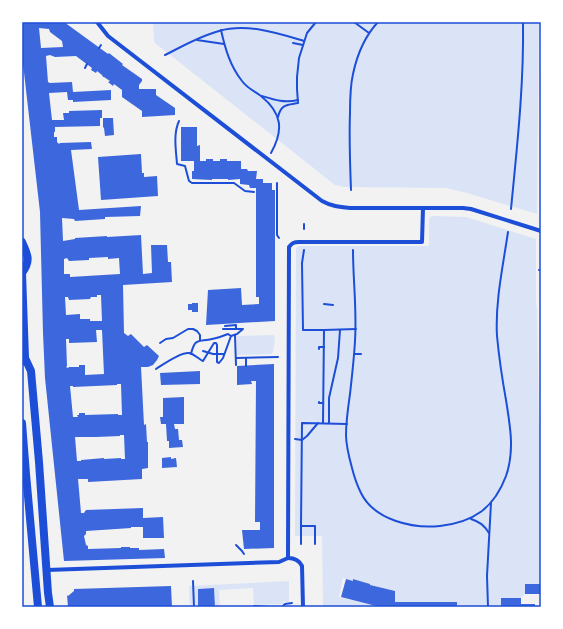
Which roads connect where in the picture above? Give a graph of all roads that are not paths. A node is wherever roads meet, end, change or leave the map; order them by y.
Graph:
1 (97, 22) edge
2 (423, 208) junction
3 (541, 231) edge
4 (22, 242) edge
5 (22, 273) edge
6 (22, 289) edge
7 (23, 361) edge
8 (22, 423) edge
9 (288, 558) junction
10 (47, 570) junction
11 (38, 607) edge
12 (50, 607) edge
13 (303, 607) edge

1 - 2 street
2 - 3 street
2 - 9 street
4 - 5 main road
5 - 6 main road
6 - 7 main road
7 - 10 main road
8 - 11 main road
9 - 10 street
9 - 13 street
10 - 12 main road

